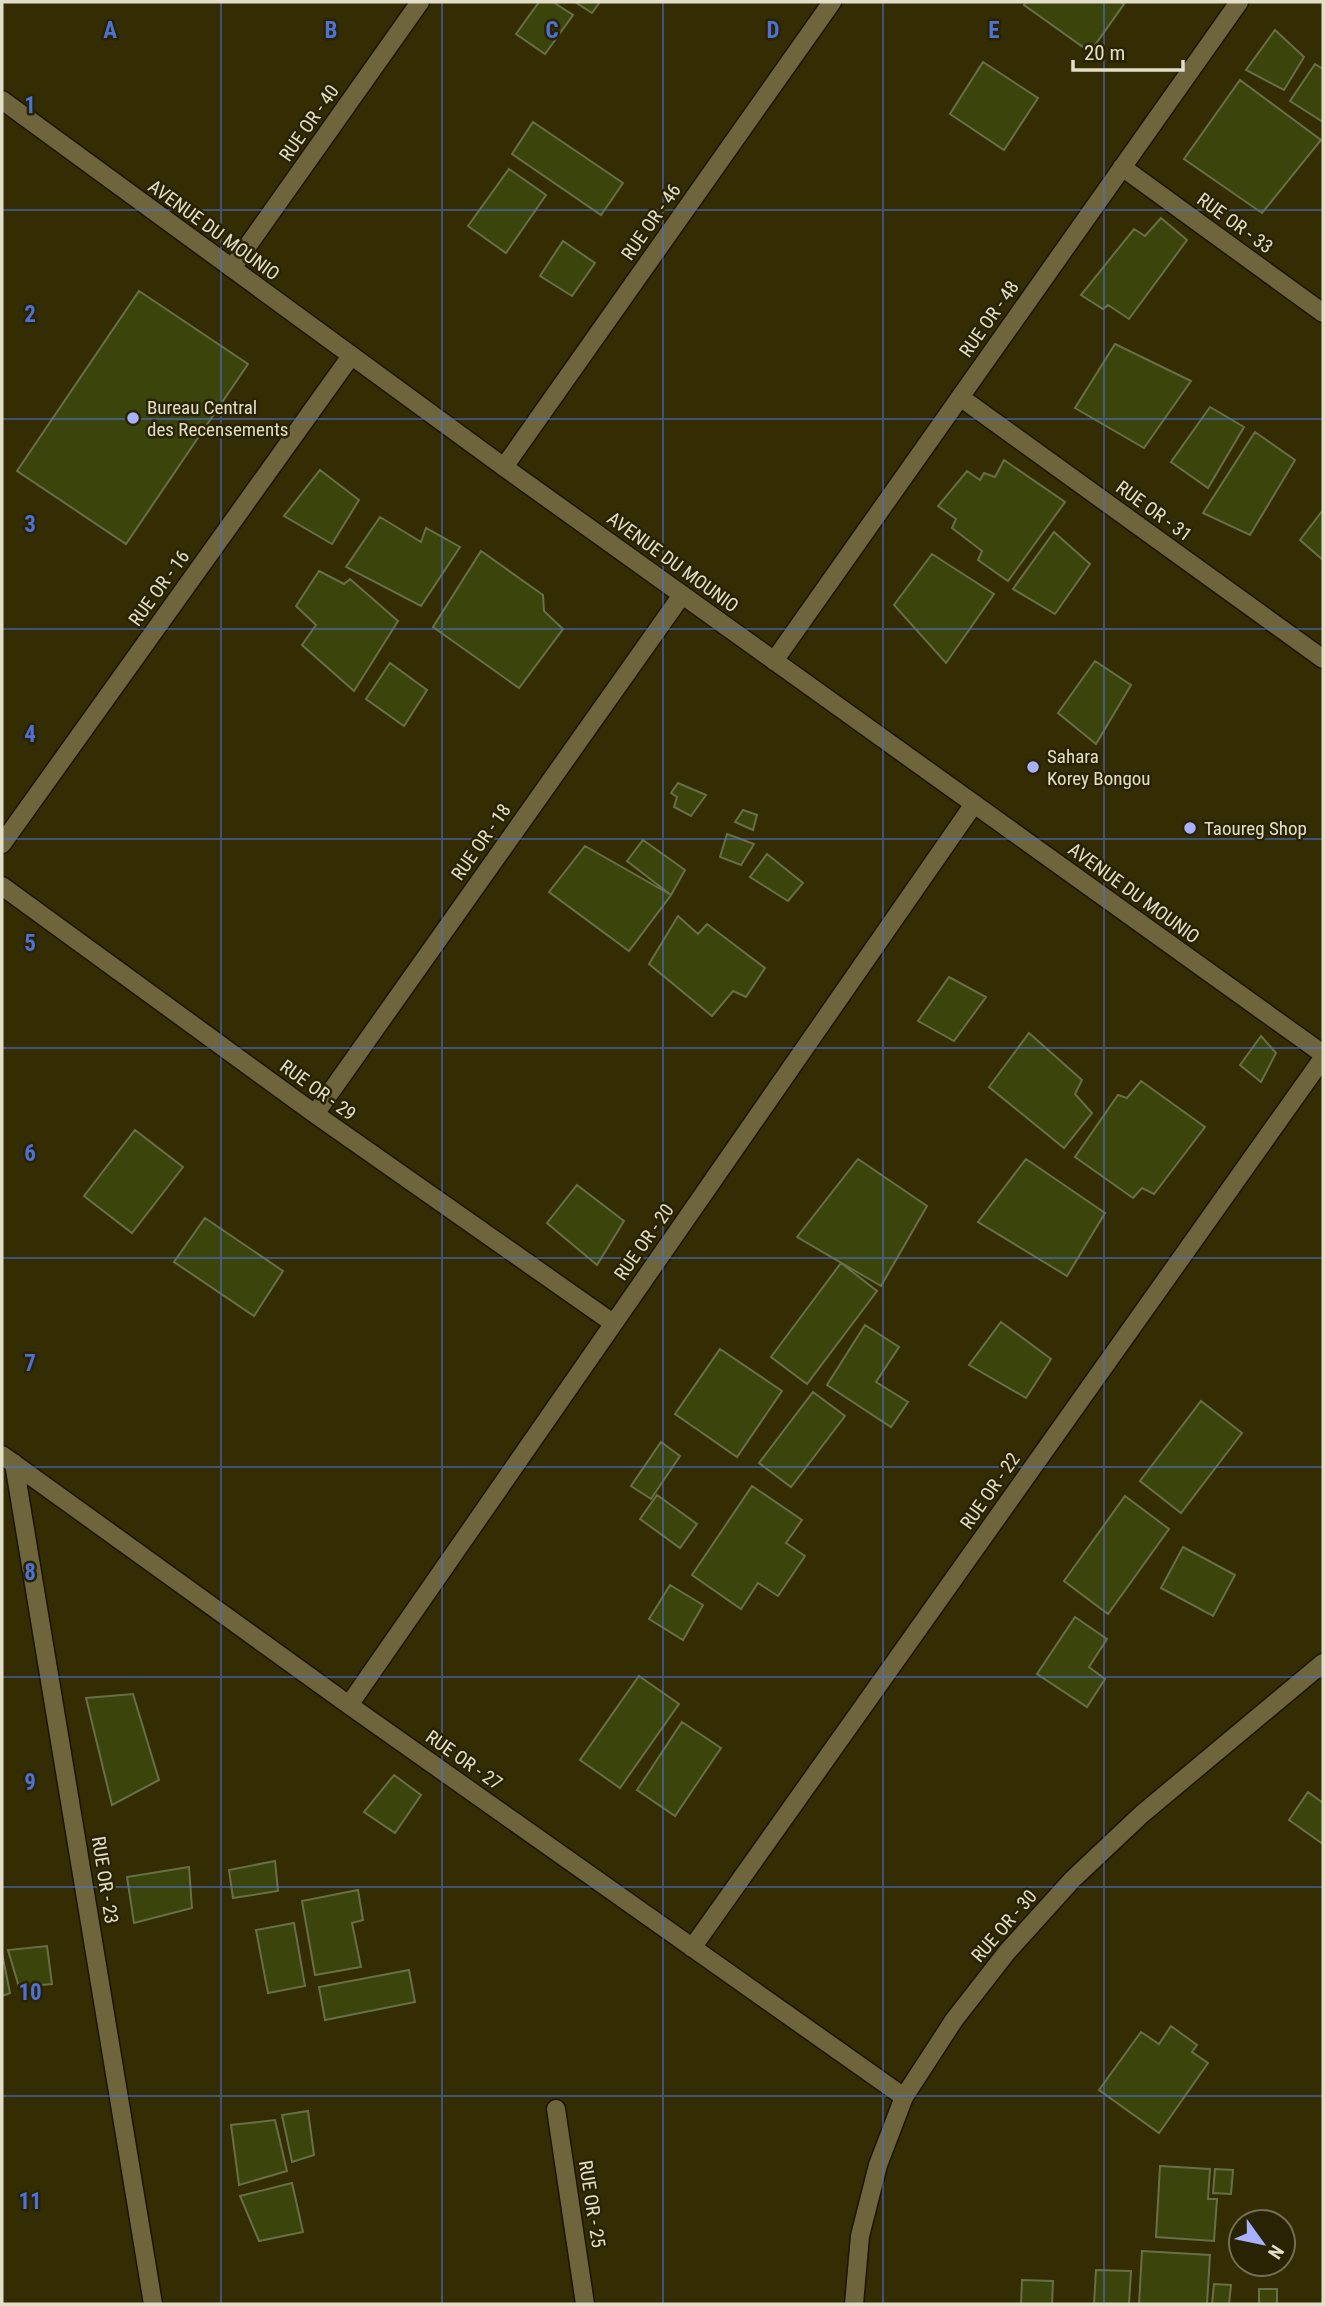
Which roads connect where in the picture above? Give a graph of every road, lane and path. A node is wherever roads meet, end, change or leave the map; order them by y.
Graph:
1 (419, 2) edge
2 (832, 2) edge
3 (1239, 2) edge
4 (2, 100) edge
5 (1122, 167) junction
6 (232, 268) junction
7 (1323, 313) edge
8 (351, 356) junction
9 (960, 397) junction
10 (504, 467) junction
11 (682, 595) junction
12 (1323, 659) edge
13 (774, 661) junction
14 (974, 804) junction
15 (2, 844) edge
16 (2, 886) edge
17 (1323, 1056) edge
18 (315, 1114) junction
19 (613, 1323) junction
20 (8, 1459) edge
21 (1323, 1663) edge
22 (349, 1705) junction
23 (692, 1948) junction
24 (904, 2097) junction
25 (556, 2109) dead end
26 (153, 2304) edge
27 (585, 2304) edge
28 (855, 2304) edge

1 - 6 street, RUE OR - 40
2 - 10 street, RUE OR - 46
3 - 5 street, RUE OR - 48
4 - 6 street, AVENUE DU MOUNIO
5 - 7 street, RUE OR - 33
5 - 9 street, RUE OR - 48
6 - 8 street, AVENUE DU MOUNIO
8 - 10 street, AVENUE DU MOUNIO
8 - 15 street, RUE OR - 16
9 - 12 street, RUE OR - 31
9 - 13 street, RUE OR - 48
10 - 11 street, AVENUE DU MOUNIO
11 - 13 street, AVENUE DU MOUNIO
11 - 18 street, RUE OR - 18
13 - 14 street, AVENUE DU MOUNIO
14 - 17 street, AVENUE DU MOUNIO
14 - 19 street, RUE OR - 20
16 - 18 street, RUE OR - 29
17 - 23 street, RUE OR - 22
18 - 19 street, RUE OR - 29
19 - 22 street, RUE OR - 20
20 - 22 street, RUE OR - 27
20 - 26 street, RUE OR - 23
21 - 24 street, RUE OR - 30
22 - 23 street, RUE OR - 27
23 - 24 street, RUE OR - 27
24 - 28 street, RUE OR - 30
25 - 27 street, RUE OR - 25

